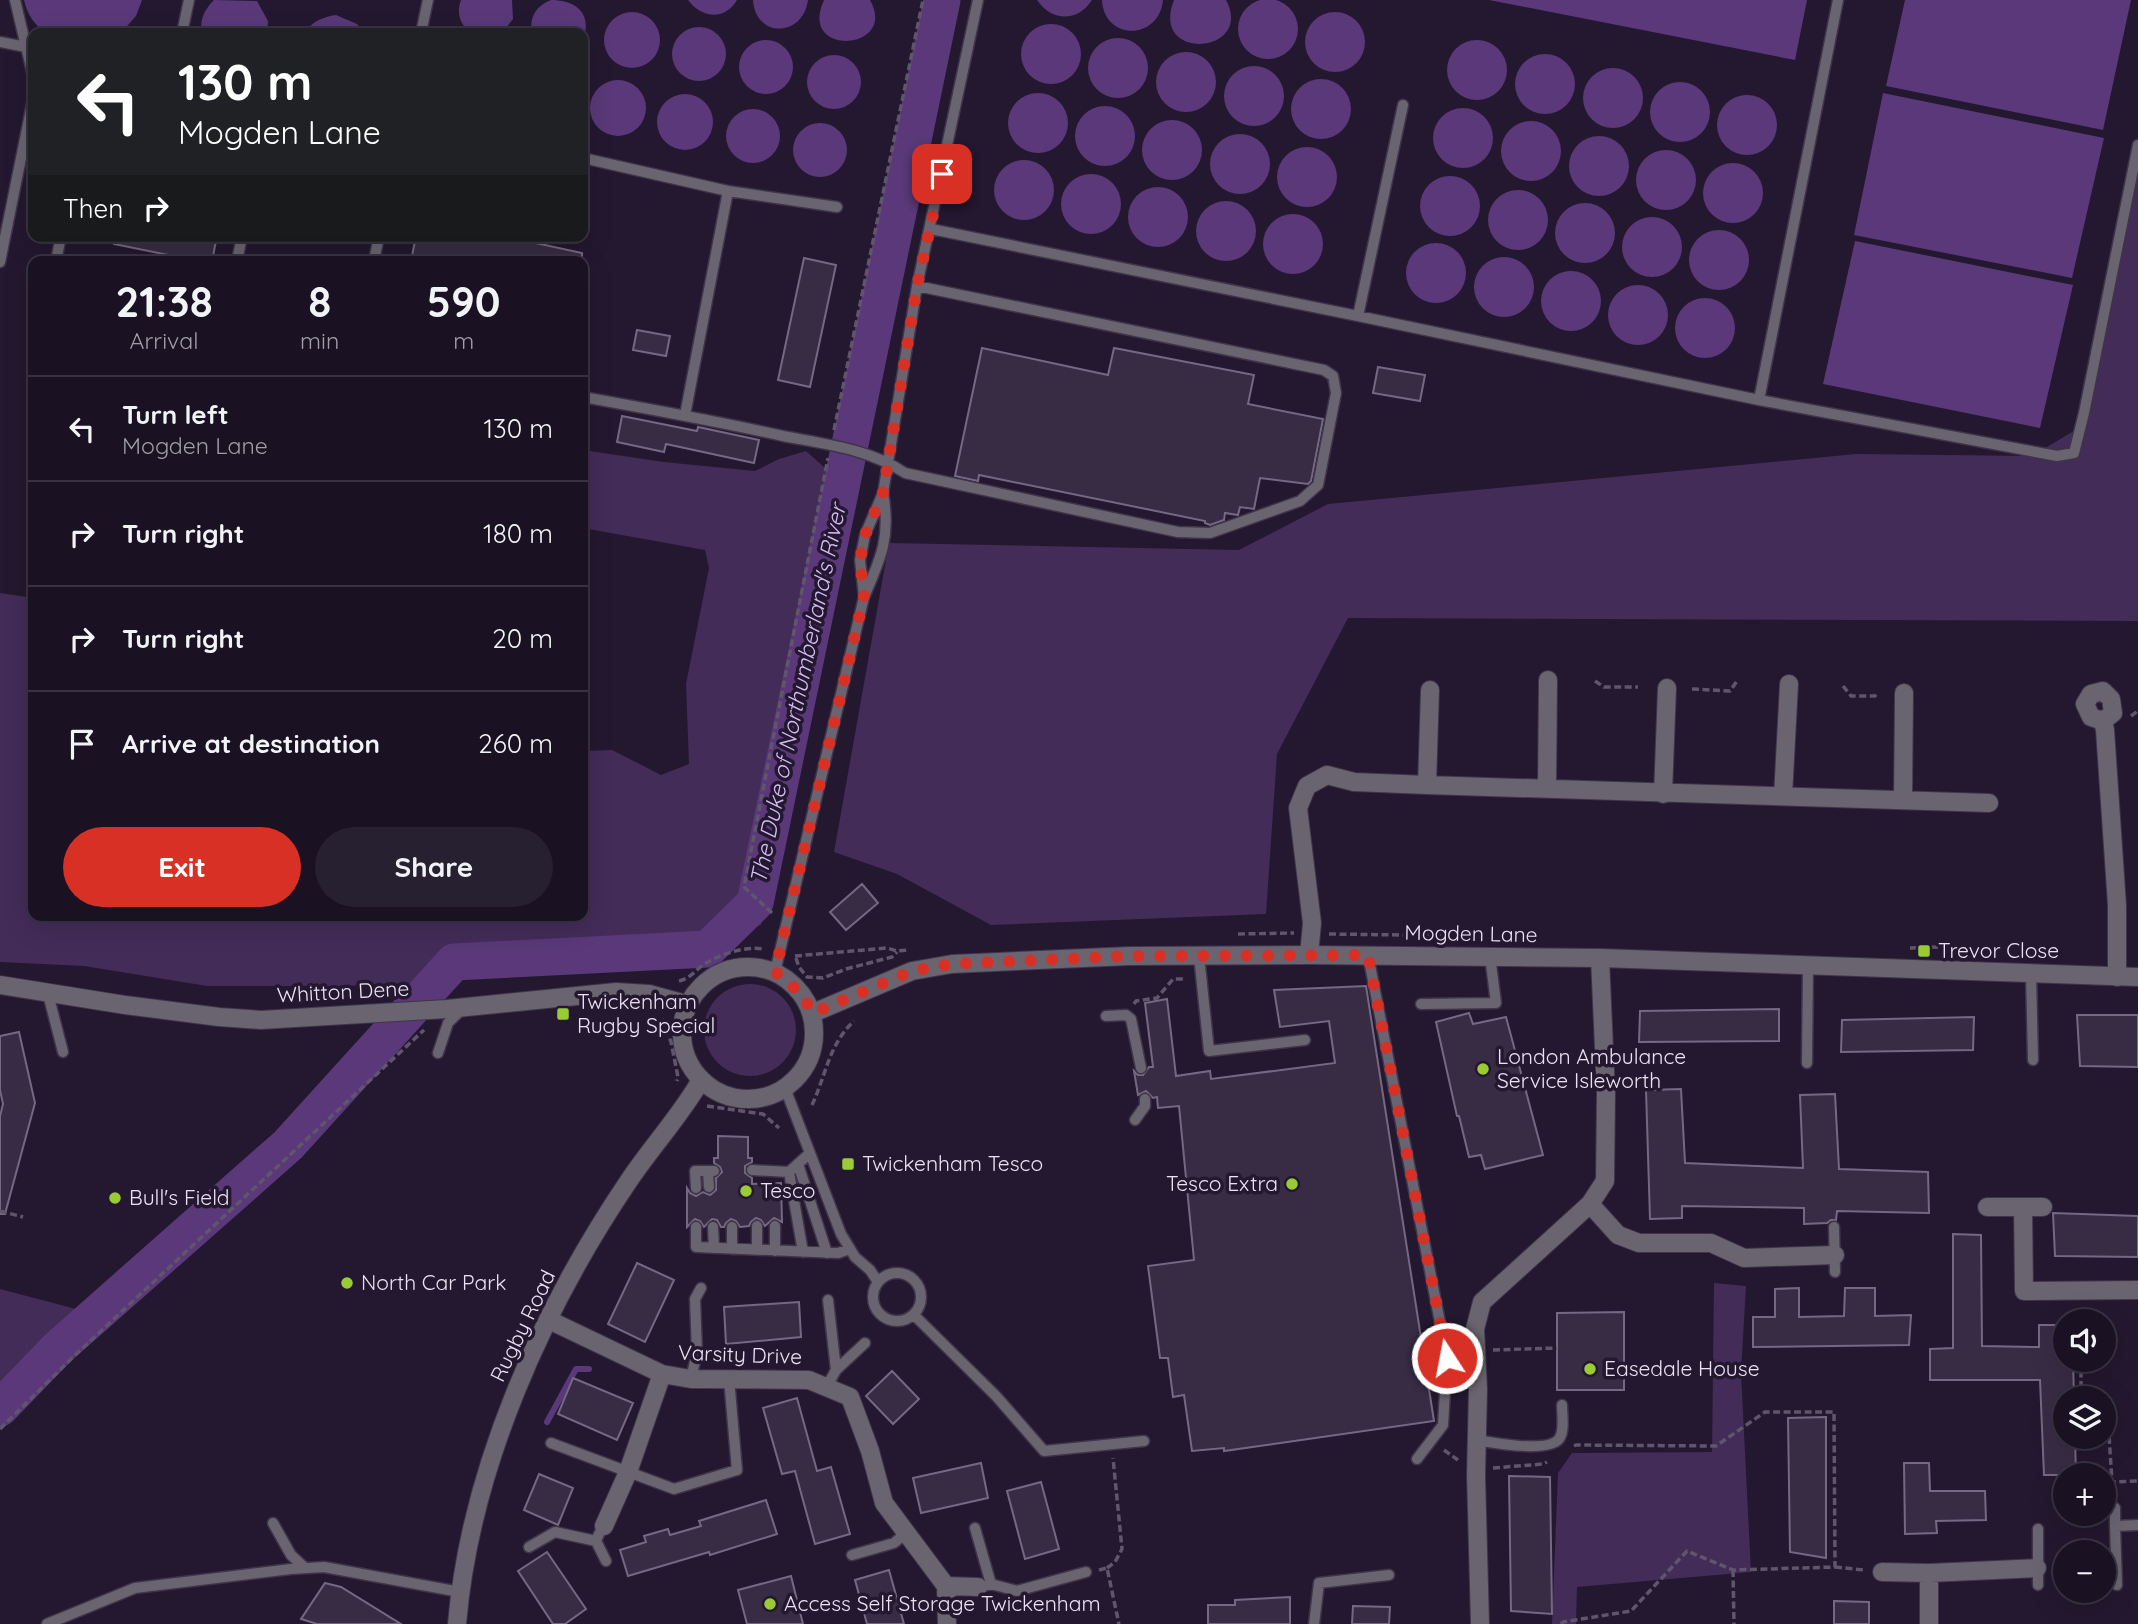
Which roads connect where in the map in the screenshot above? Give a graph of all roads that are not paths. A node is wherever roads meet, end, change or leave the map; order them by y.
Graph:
1 (15, 0) edge
2 (189, 0) edge
3 (428, 0) edge
4 (978, 0) edge
5 (1838, 0) edge
6 (183, 28) edge
7 (422, 28) edge
8 (0, 42) edge
9 (26, 47) junction
10 (28, 55) edge
11 (1403, 105) dead end
12 (28, 124) edge
13 (2138, 145) edge
14 (588, 159) edge
15 (728, 191) junction
16 (837, 207) dead end
17 (931, 229) junction
18 (0, 262) edge
19 (917, 286) junction
20 (1357, 316) junction
21 (588, 398) edge
22 (1759, 400) junction
23 (685, 415) junction
24 (887, 461) junction
25 (883, 493) junction
26 (864, 597) junction
27 (1548, 680) dead end
28 (1788, 684) dead end
29 (1667, 688) dead end
30 (1430, 690) dead end
31 (1904, 694) dead end
32 (2102, 721) dead end
33 (1427, 785) junction
34 (1547, 788) junction
35 (1663, 794) junction
36 (1783, 796) junction
37 (1903, 800) junction
38 (1989, 803) dead end
39 (1309, 954) junction
40 (1368, 955) junction
41 (1199, 956) junction
42 (1490, 956) junction
43 (1600, 958) junction
44 (1808, 965) junction
45 (775, 972) junction
46 (2031, 973) junction
47 (2117, 977) junction
48 (2138, 977) edge
49 (0, 985) edge
50 (48, 994) junction
51 (1421, 1004) dead end
52 (689, 1005) junction
53 (455, 1008) junction
54 (813, 1013) junction
55 (1106, 1016) dead end
56 (1305, 1040) dead end
57 (63, 1052) dead end
58 (438, 1053) dead end
59 (2033, 1060) dead end
60 (1807, 1063) dead end
61 (1141, 1068) dead end
62 (701, 1080) junction
63 (785, 1088) junction
64 (1145, 1099) dead end
65 (1135, 1120) dead end
66 (810, 1153) junction
67 (793, 1168) junction
68 (757, 1184) dead end
69 (709, 1187) dead end
70 (696, 1188) dead end
71 (1590, 1204) junction
72 (2023, 1207) junction
73 (2043, 1207) dead end
74 (1987, 1208) dead end
75 (757, 1226) dead end
76 (775, 1226) dead end
77 (696, 1227) dead end
78 (713, 1227) dead end
79 (732, 1227) dead end
80 (1834, 1227) dead end
81 (714, 1248) junction
82 (732, 1249) junction
83 (850, 1249) junction
84 (757, 1250) junction
85 (775, 1251) junction
86 (803, 1252) junction
87 (827, 1253) junction
88 (1835, 1263) joint
89 (878, 1282) junction
90 (701, 1288) dead end
91 (2138, 1290) edge
92 (828, 1300) dead end
93 (914, 1315) junction
94 (549, 1320) junction
95 (865, 1343) dead end
96 (836, 1370) junction
97 (662, 1374) junction
98 (691, 1379) junction
99 (730, 1379) junction
100 (826, 1388) junction
101 (1562, 1405) dead end
102 (1477, 1440) junction
103 (1144, 1441) dead end
104 (551, 1443) dead end
105 (1417, 1459) dead end
106 (628, 1472) junction
107 (273, 1523) dead end
108 (2116, 1525) edge
109 (2138, 1525) edge
110 (2115, 1526) edge
111 (975, 1528) dead end
112 (2038, 1529) dead end
113 (600, 1533) junction
114 (906, 1533) junction
115 (529, 1547) dead end
116 (852, 1555) dead end
117 (606, 1561) dead end
118 (305, 1568) junction
119 (1086, 1572) road end
120 (1882, 1572) road end
121 (1929, 1573) junction
122 (1389, 1575) dead end
123 (2038, 1577) joint
124 (2117, 1585) dead end
125 (946, 1586) junction
126 (984, 1586) junction
127 (460, 1592) junction
128 (47, 1624) edge
129 (457, 1624) edge
130 (947, 1624) edge
131 (1314, 1624) edge
132 (1480, 1624) edge
133 (1929, 1624) edge

1 - 9 lane
2 - 6 lane
3 - 7 lane
4 - 17 lane
5 - 22 lane
8 - 9 lane
9 - 10 lane
11 - 20 lane
12 - 18 lane
13 - 22 lane
14 - 15 lane
15 - 16 lane
15 - 23 lane
17 - 19 lane
17 - 20 lane
19 - 24 lane
19 - 24 lane
20 - 22 lane
21 - 23 lane
23 - 24 lane
24 - 25 lane
25 - 26 lane
25 - 26 lane
26 - 45 lane
27 - 34 street
28 - 36 street
29 - 35 street
30 - 33 street
31 - 37 street
32 - 47 street
33 - 34 street
33 - 39 street
34 - 35 street
35 - 36 street
36 - 37 street
37 - 38 street
39 - 40 street, Mogden Lane
39 - 41 street, Mogden Lane
40 - 42 street, Mogden Lane
40 - 105 lane
41 - 54 street, Mogden Lane
41 - 56 lane
42 - 43 street, Mogden Lane
42 - 51 lane
43 - 44 street, Mogden Lane
43 - 71 street
44 - 46 street, Mogden Lane
44 - 60 lane
45 - 52 street
45 - 54 street
46 - 47 street, Mogden Lane
46 - 59 lane
47 - 48 street, Mogden Lane
49 - 50 street, Whitton Dene
50 - 53 street, Whitton Dene
50 - 57 lane
52 - 53 street, Whitton Dene
52 - 62 street
53 - 58 lane
54 - 63 street
55 - 61 lane
62 - 63 street
62 - 94 street, Rugby Road
63 - 66 lane
64 - 65 lane
66 - 67 lane
66 - 83 lane
67 - 68 lane
67 - 86 lane
67 - 87 lane
69 - 70 lane
71 - 88 street
71 - 102 street
72 - 73 street
72 - 74 street
72 - 91 street
75 - 84 lane
76 - 85 lane
77 - 81 lane
78 - 81 lane
79 - 82 lane
80 - 88 lane
81 - 82 lane
82 - 84 lane
83 - 87 lane
83 - 89 lane
84 - 85 lane
85 - 86 lane
86 - 87 lane
89 - 93 lane
89 - 93 lane
90 - 98 lane
92 - 96 lane
93 - 103 lane
94 - 97 street, Varsity Drive
94 - 127 street, Rugby Road
95 - 96 lane
96 - 100 lane
97 - 98 street, Varsity Drive
97 - 106 street, Varsity Drive
98 - 99 street, Varsity Drive
99 - 100 street, Varsity Drive
99 - 106 lane
100 - 114 street, Varsity Drive
101 - 102 lane
102 - 132 street
104 - 106 lane
106 - 113 street, Varsity Drive
107 - 118 lane
108 - 109 lane
110 - 124 lane
111 - 126 lane
112 - 123 lane
113 - 115 lane
113 - 117 lane
114 - 116 lane
114 - 125 street, Varsity Drive
118 - 127 lane
118 - 128 lane
119 - 126 lane
120 - 121 street
121 - 123 street
121 - 133 street
122 - 131 lane
125 - 126 street
125 - 130 street
127 - 129 street, Rugby Road

